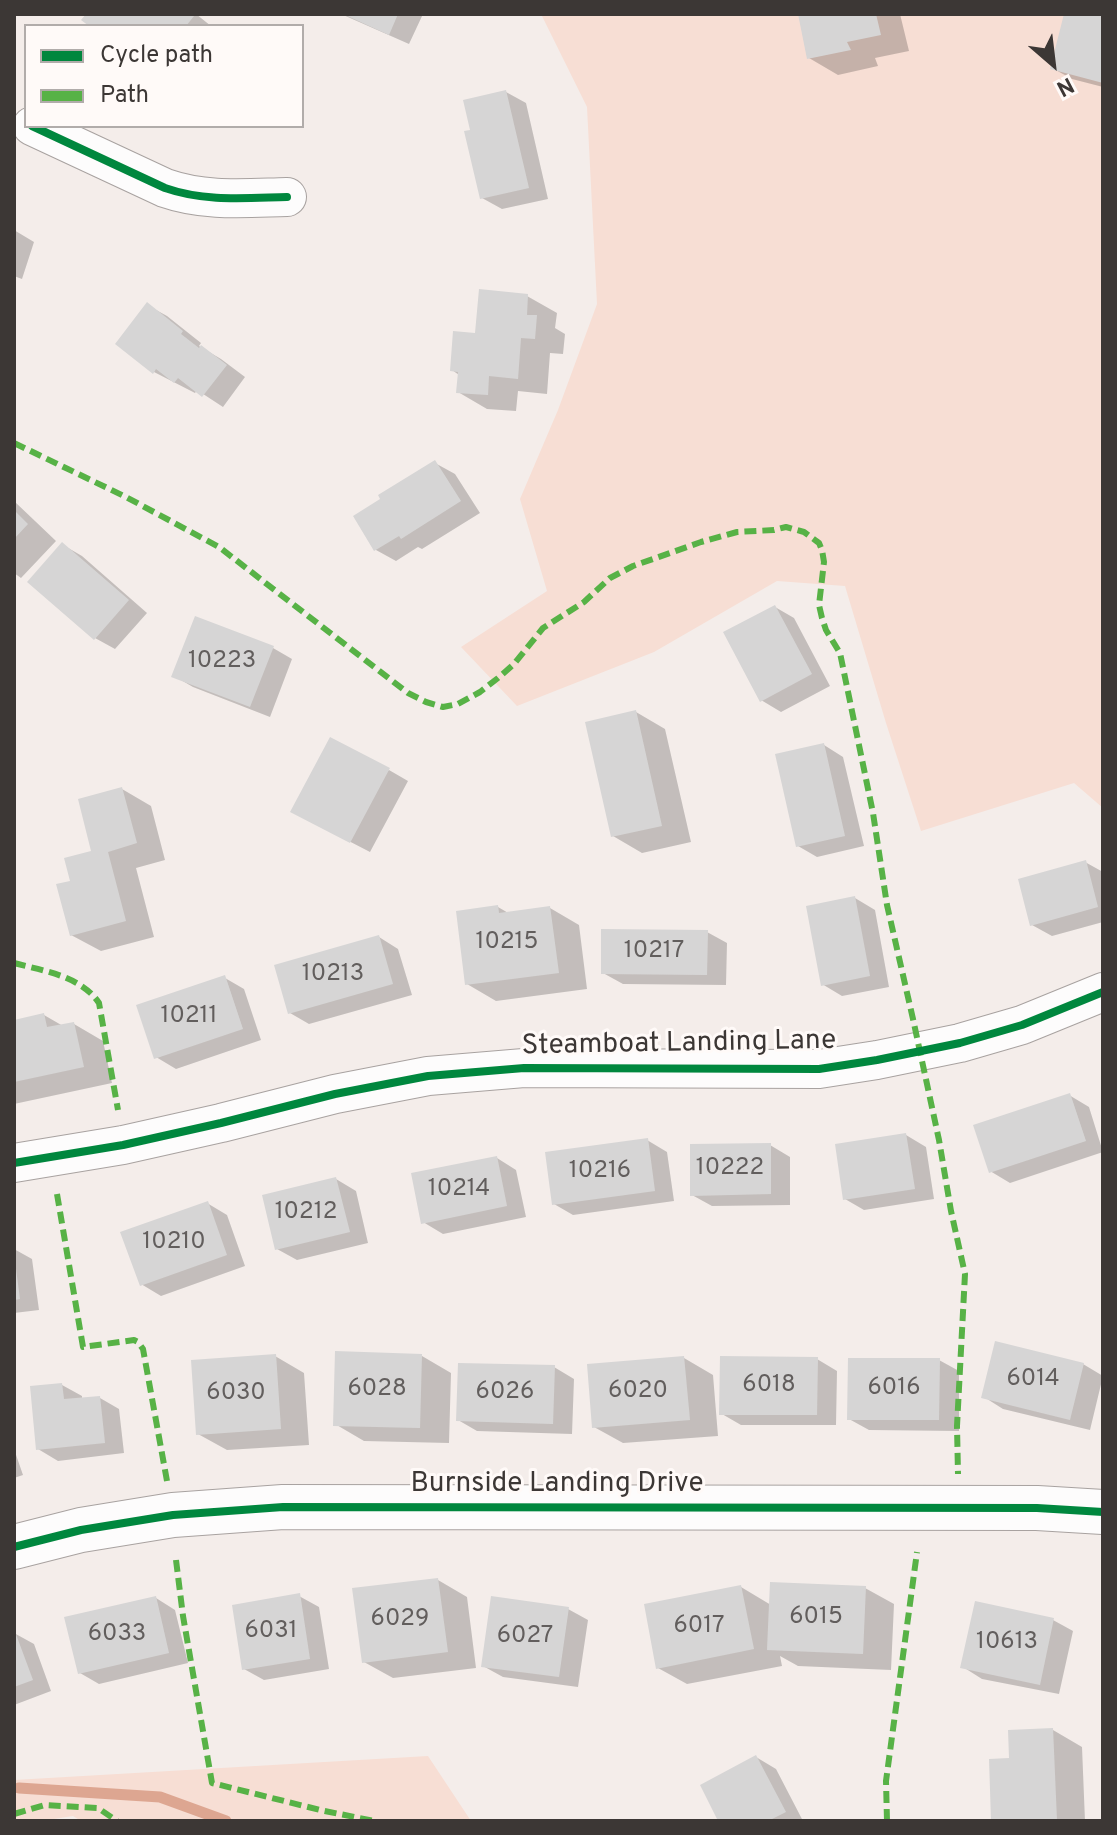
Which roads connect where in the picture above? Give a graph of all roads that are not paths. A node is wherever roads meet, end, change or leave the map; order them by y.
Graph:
1 (36, 128) edge
2 (287, 197) dead end
3 (1103, 992) edge
4 (14, 1163) edge
5 (1103, 1512) edge
6 (14, 1547) edge

1 - 2 street
3 - 4 street, Steamboat Landing Lane
5 - 6 street, Burnside Landing Drive

